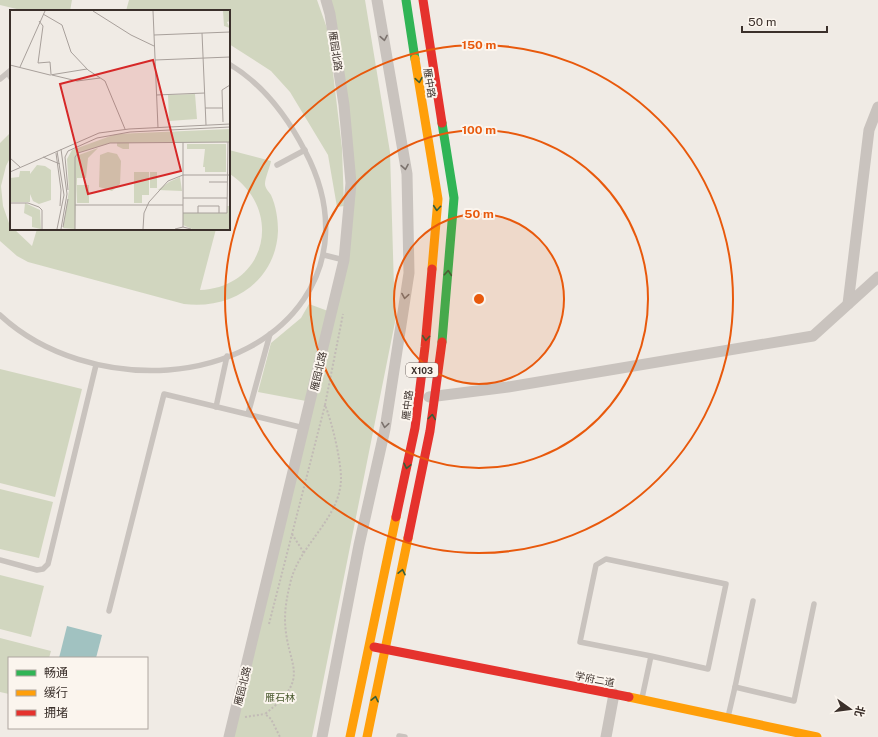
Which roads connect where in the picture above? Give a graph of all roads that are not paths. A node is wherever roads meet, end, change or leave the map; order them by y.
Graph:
1 (326, 0) edge
2 (377, 0) edge
3 (406, 0) edge
4 (423, 0) edge
5 (230, 65) edge
6 (10, 74) edge
7 (0, 79) edge
8 (878, 106) edge
9 (305, 150) junction
10 (277, 165) dead end
11 (324, 255) junction
12 (344, 260) junction
13 (878, 277) edge
14 (848, 304) junction
15 (0, 315) edge
16 (270, 334) junction
17 (226, 356) junction
18 (96, 364) junction
19 (419, 396) junction
20 (435, 397) junction
21 (216, 407) junction
22 (248, 414) junction
23 (305, 428) junction
24 (0, 560) edge
25 (753, 601) dead end
26 (814, 604) dead end
27 (110, 611) dead end
28 (369, 646) junction
29 (386, 649) junction
30 (651, 656) junction
31 (735, 687) junction
32 (614, 694) junction
33 (642, 700) junction
34 (728, 718) junction
35 (229, 737) edge
36 (322, 737) edge
37 (350, 737) edge
38 (367, 737) edge
39 (606, 737) edge
40 (817, 737) edge

1 - 12 street, 雁园北路
2 -> 36 street
3 -> 19 main road, 雁中路 / X103
20 -> 4 main road, 雁中路 / X103
5 - 9 lane
6 - 7 lane
8 - 14 street
9 - 10 lane
9 - 11 lane
11 - 12 lane
11 - 16 lane
12 - 23 street, 雁园北路
13 - 14 street
14 - 20 street
15 - 18 lane
16 - 17 lane
16 - 22 lane
17 - 18 lane
17 - 21 lane
18 - 24 lane
19 - 20 street
19 -> 28 main road, 雁中路 / X103
29 -> 20 main road, 雁中路 / X103
21 - 22 lane
21 - 27 lane
22 - 23 lane
23 - 35 street, 雁园北路
25 - 31 lane
26 - 31 lane
28 - 29 main road, 学府二道
28 - 37 main road, 雁中路 / X103
29 - 32 main road, 学府二道
38 -> 29 main road, 雁中路 / X103
30 - 30 lane
30 - 33 lane
31 - 34 lane
32 - 33 main road, 学府二道
32 - 39 street
33 - 34 main road, 学府二道
34 - 40 main road, 学府二道

